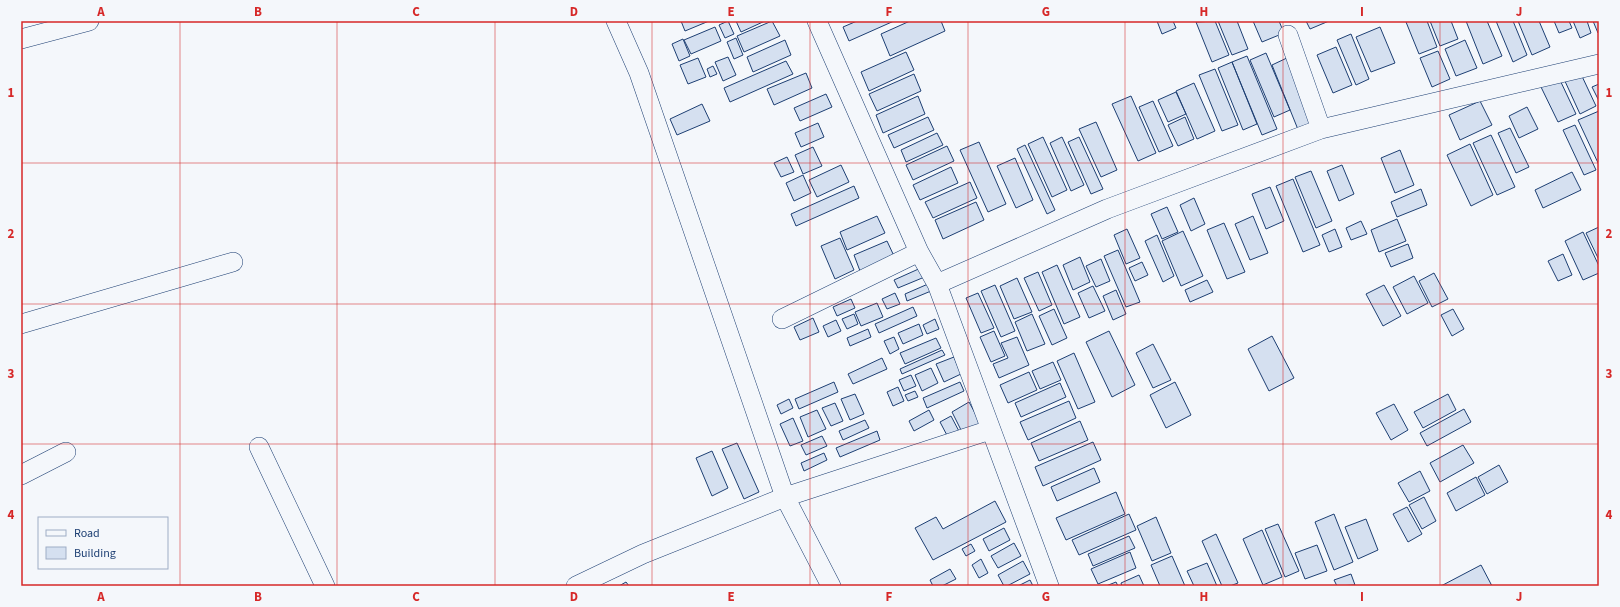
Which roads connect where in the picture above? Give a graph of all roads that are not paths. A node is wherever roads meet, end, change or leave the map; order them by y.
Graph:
1 (89, 21) edge
2 (616, 21) edge
3 (817, 21) edge
4 (1288, 34) dead end
5 (21, 39) edge
6 (1599, 64) edge
7 (1321, 129) junction
8 (919, 252) junction
9 (233, 262) dead end
10 (937, 284) junction
11 (782, 318) dead end
12 (21, 324) edge
13 (990, 430) junction
14 (259, 447) dead end
15 (66, 452) dead end
16 (21, 475) edge
17 (785, 497) junction
18 (325, 586) edge
19 (576, 586) edge
20 (830, 586) edge
21 (1048, 586) edge

1 - 5 street
2 - 17 street
3 - 8 street
4 - 7 street
6 - 7 street
7 - 10 street
8 - 10 street
8 - 11 street
9 - 12 street
10 - 13 street
13 - 17 street
13 - 21 street
14 - 18 street
15 - 16 street
17 - 19 street
17 - 20 street

